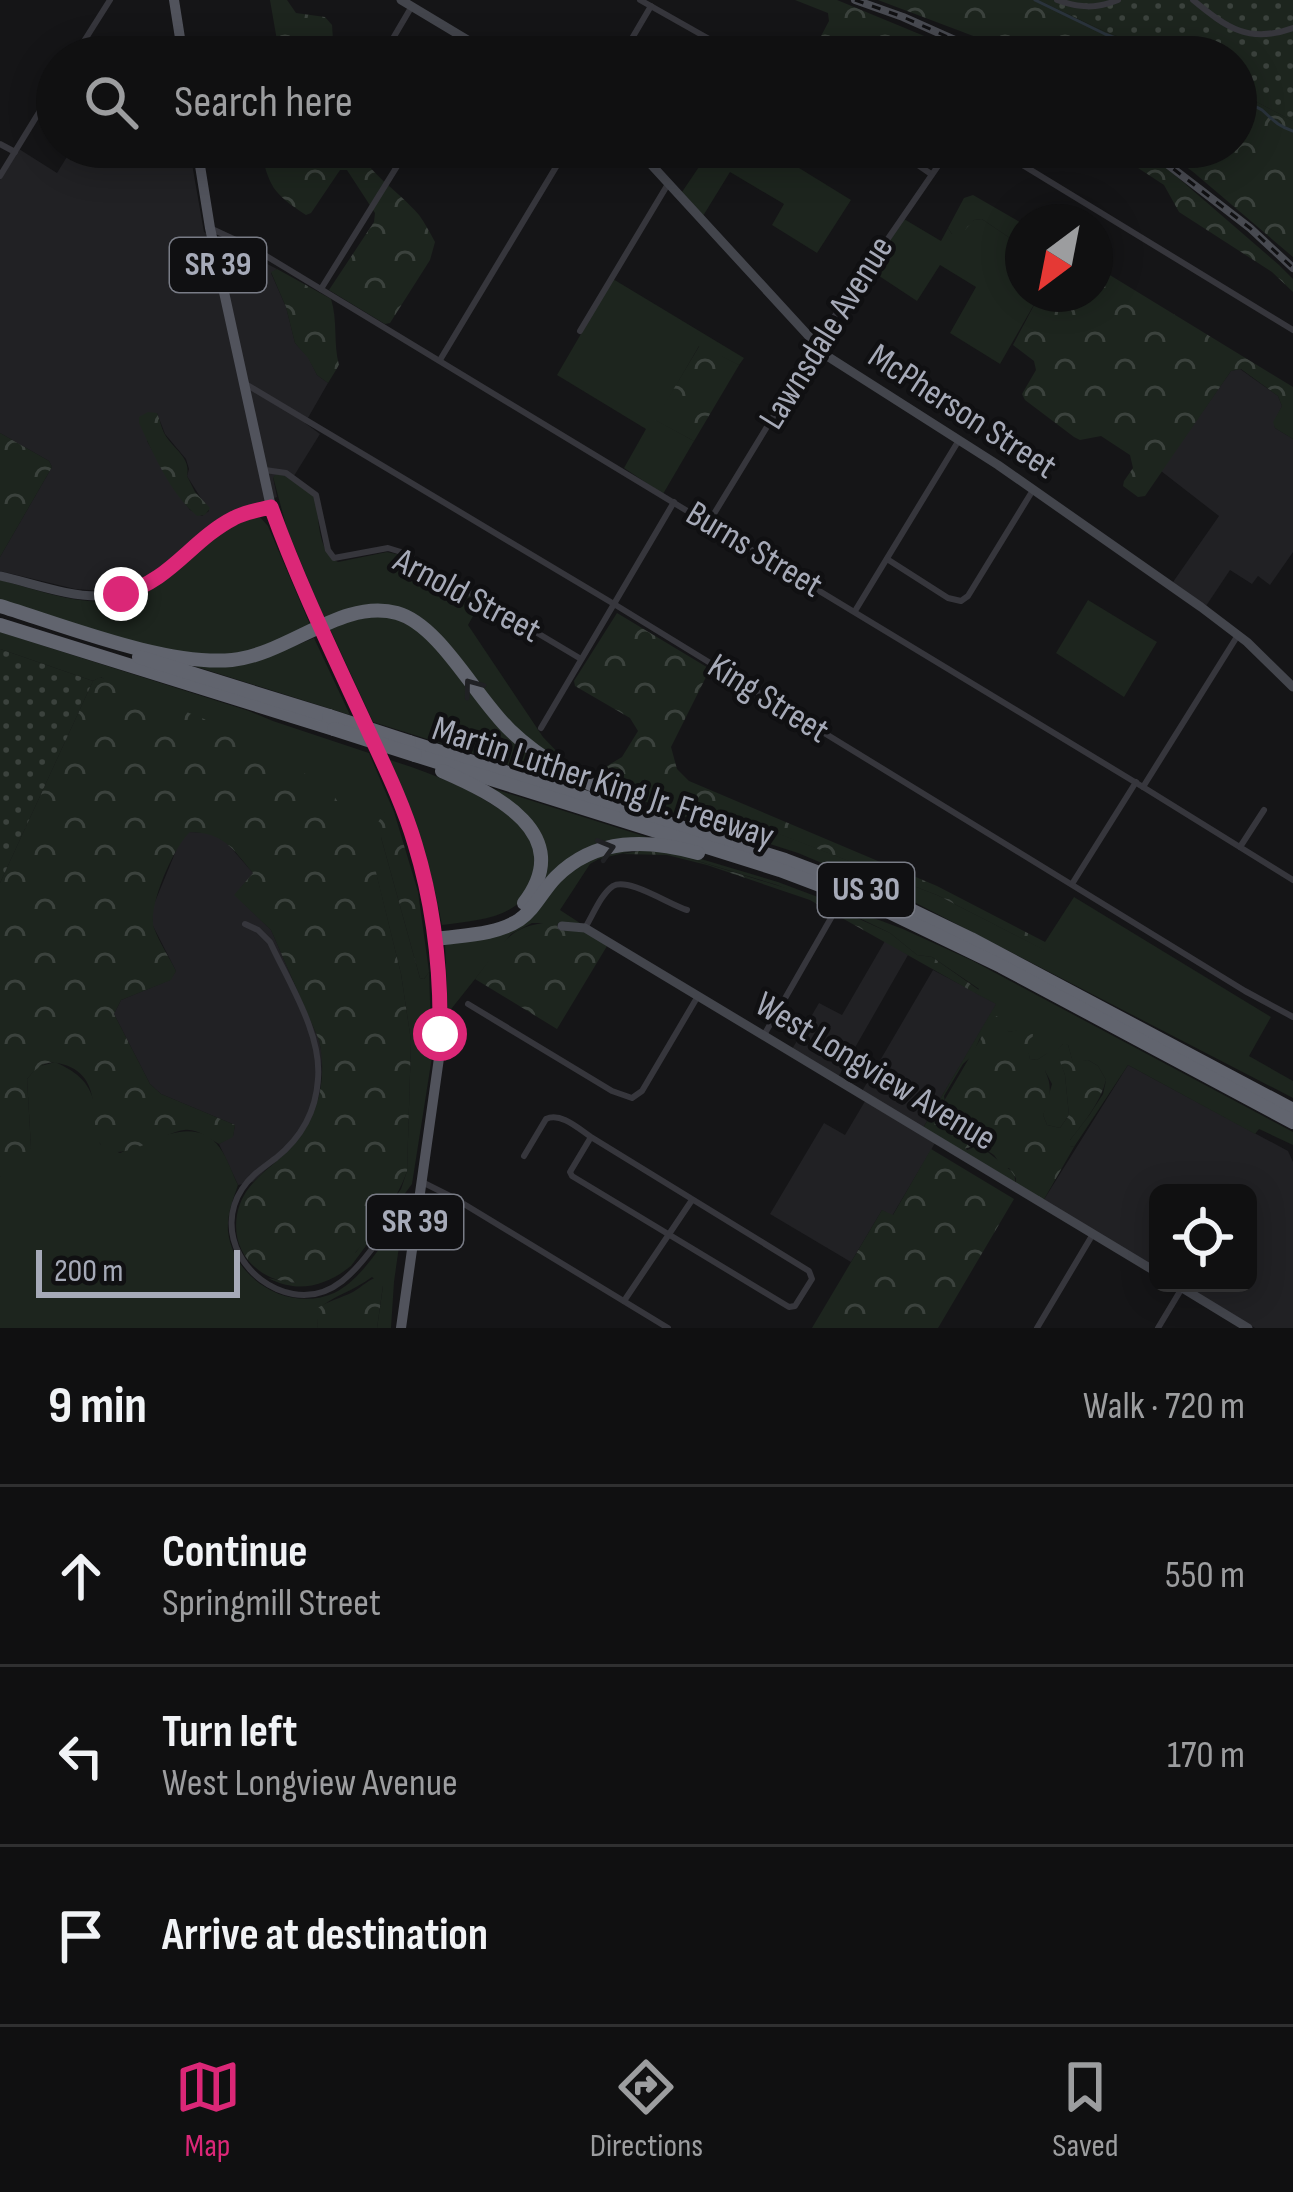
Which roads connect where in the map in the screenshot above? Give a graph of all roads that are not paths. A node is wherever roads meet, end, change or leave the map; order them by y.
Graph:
1 (110, 0) edge
2 (174, 0) edge
3 (640, 0) edge
4 (1057, 0) edge
5 (1118, 0) edge
6 (1193, 0) edge
7 (407, 3) edge
8 (651, 6) junction
9 (1293, 19) edge
10 (1291, 28) edge
11 (87, 36) edge
12 (180, 36) edge
13 (392, 36) edge
14 (461, 36) edge
15 (633, 36) edge
16 (704, 36) edge
17 (36, 118) edge
18 (0, 144) edge
19 (15, 152) junction
20 (200, 168) edge
21 (396, 168) edge
22 (555, 168) edge
23 (653, 168) edge
24 (922, 168) edge
25 (935, 168) edge
26 (1027, 168) edge
27 (931, 174) junction
28 (0, 176) edge
29 (668, 184) junction
30 (210, 228) junction
31 (321, 289) junction
32 (1293, 330) edge
33 (580, 331) dead end
34 (816, 346) junction
35 (440, 361) junction
36 (242, 382) junction
37 (959, 440) junction
38 (262, 470) junction
39 (1033, 490) junction
40 (674, 502) junction
41 (271, 507) junction
42 (709, 523) junction
43 (887, 559) junction
44 (0, 576) edge
45 (614, 604) junction
46 (0, 610) edge
47 (854, 611) junction
48 (0, 625) edge
49 (320, 627) junction
50 (1238, 635) junction
51 (581, 659) junction
52 (1293, 687) edge
53 (333, 727) junction
54 (541, 728) dead end
55 (414, 753) junction
56 (1139, 784) junction
57 (1264, 810) dead end
58 (1240, 848) junction
59 (821, 873) junction
60 (1293, 880) edge
61 (1072, 884) junction
62 (687, 910) dead end
63 (831, 918) dead end
64 (245, 924) dead end
65 (562, 926) dead end
66 (586, 928) junction
67 (436, 935) junction
68 (940, 935) junction
69 (698, 996) junction
70 (469, 1004) dead end
71 (1293, 1017) edge
72 (764, 1036) junction
73 (1293, 1110) edge
74 (1293, 1122) edge
75 (591, 1137) junction
76 (524, 1156) dead end
77 (421, 1188) junction
78 (693, 1199) junction
79 (668, 1234) junction
80 (1093, 1234) junction
81 (1149, 1268) edge
82 (1175, 1292) edge
83 (1188, 1292) edge
84 (624, 1301) junction
85 (400, 1328) edge
86 (668, 1328) edge
87 (1037, 1328) edge
88 (1158, 1328) edge
89 (1248, 1328) edge

1 - 11 street
2 - 12 main road
3 - 8 street
4 - 5 street
6 - 10 street
7 - 13 street
7 - 14 street
8 - 15 street
8 - 16 street
9 - 10 street
17 - 19 street
18 - 19 street
19 - 28 street
20 - 30 main road, SR 39
21 - 31 street
22 - 35 street
23 - 29 street, McPherson Street
24 - 27 street
25 - 27 street, Lawnsdale Avenue
26 - 32 street
27 - 34 street, Lawnsdale Avenue
29 - 33 street
29 - 34 street, McPherson Street
30 - 31 street, Burns Street
30 - 36 main road, SR 39
31 - 35 street, Burns Street
34 - 37 street, McPherson Street
34 - 42 street, Lawnsdale Avenue
35 - 40 street, Burns Street
36 - 38 main road, SR 39
36 - 45 street, King Street
37 - 39 street, McPherson Street
37 - 43 street
38 - 41 main road, SR 39
38 - 51 street, Arnold Street
39 - 43 street
39 - 50 street, McPherson Street
40 - 42 street, Burns Street
40 - 45 street
41 - 44 street
41 - 49 main road, SR 39
42 - 47 street, Burns Street
43 - 47 street
45 - 51 street
45 - 61 street, King Street
46 - 49 highway
46 - 53 highway, Martin Luther King Jr. Freeway / US 30
47 - 56 street, Burns Street
48 - 53 highway, Martin Luther King Jr. Freeway / US 30
59 -> 49 highway
49 - 67 main road, SR 39
50 - 52 street, McPherson Street
50 - 56 street
51 - 54 street
53 - 55 highway, Martin Luther King Jr. Freeway / US 30, bridge
55 - 59 highway, Martin Luther King Jr. Freeway / US 30
55 - 67 highway
55 - 68 highway, Martin Luther King Jr. Freeway / US 30
56 - 58 street, Burns Street
56 - 61 street
57 - 58 street
58 - 60 street, Burns Street
59 - 73 highway, Martin Luther King Jr. Freeway / US 30
61 - 71 street, King Street
62 - 66 street
63 - 72 street
64 - 77 street
65 - 66 street, West Longview Avenue
66 - 69 street, West Longview Avenue
67 -> 68 highway
67 - 77 main road, SR 39
68 - 74 highway, Martin Luther King Jr. Freeway / US 30
69 - 70 street
69 - 72 street, West Longview Avenue
72 - 80 street, West Longview Avenue
75 - 76 street
75 - 78 street
75 - 79 street
77 - 84 street
77 - 85 main road, SR 39
78 - 79 street
78 - 79 street
79 - 84 street
80 - 81 street, West Longview Avenue
80 - 87 street
82 - 88 street
83 - 89 street
84 - 86 street

